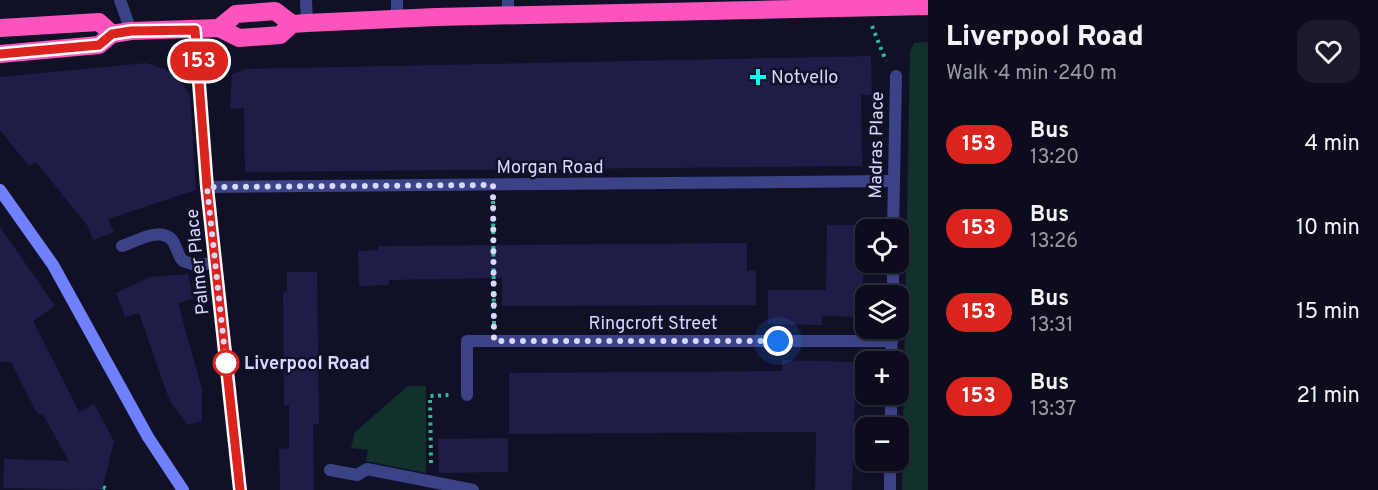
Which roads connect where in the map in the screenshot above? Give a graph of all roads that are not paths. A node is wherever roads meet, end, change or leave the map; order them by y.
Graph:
1 (120, 0) edge
2 (306, 0) edge
3 (397, 0) edge
4 (830, 4) edge
5 (756, 5) edge
6 (928, 6) edge
7 (508, 8) edge
8 (397, 20) junction
9 (300, 24) junction
10 (0, 28) edge
11 (195, 30) junction
12 (131, 31) junction
13 (112, 34) junction
14 (0, 54) edge
15 (896, 76) road end
16 (893, 181) junction
17 (207, 187) junction
18 (0, 190) edge
19 (893, 219) edge
20 (122, 246) dead end
21 (215, 263) junction
22 (855, 336) edge
23 (467, 395) road end
24 (330, 470) dead end
25 (890, 471) edge
26 (183, 490) edge
27 (240, 490) edge
28 (473, 490) edge
29 (890, 490) edge

1 - 12 street
2 - 9 street
3 - 8 street
4 - 5 highway
4 - 6 highway
5 - 7 highway
7 - 8 highway
8 - 9 highway
9 - 11 highway
10 - 13 highway
11 - 12 highway
11 - 17 street, Palmer Place
12 - 13 highway
13 - 14 highway
15 - 16 street, Madras Place
16 - 17 street, Morgan Road
16 - 19 street, Madras Place
17 - 21 street, Palmer Place
18 - 26 street
20 - 21 street
21 - 27 street, Palmer Place
22 - 23 street, Ringcroft Street
24 - 28 street
25 - 29 street

